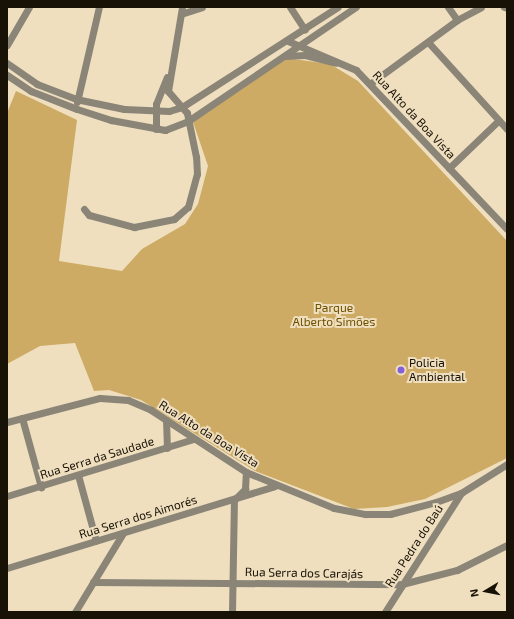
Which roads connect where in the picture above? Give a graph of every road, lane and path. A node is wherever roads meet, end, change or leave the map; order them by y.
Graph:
1 (28, 7) edge
2 (98, 7) edge
3 (202, 7) edge
4 (290, 7) edge
5 (338, 7) edge
6 (356, 7) edge
7 (448, 7) edge
8 (481, 7) edge
9 (504, 7) edge
10 (507, 8) edge
11 (181, 10) edge
12 (457, 20) junction
13 (305, 30) junction
14 (288, 41) junction
15 (428, 42) junction
16 (7, 45) edge
17 (299, 46) junction
18 (285, 56) junction
19 (7, 63) edge
20 (342, 65) junction
21 (170, 71) junction
22 (7, 75) edge
23 (371, 83) junction
24 (76, 99) junction
25 (182, 107) junction
26 (77, 109) junction
27 (156, 113) junction
28 (499, 120) junction
29 (188, 121) junction
30 (156, 129) junction
31 (507, 130) edge
32 (449, 168) junction
33 (84, 209) dead end
34 (507, 229) edge
35 (22, 418) junction
36 (166, 420) junction
37 (7, 422) edge
38 (193, 439) junction
39 (167, 448) junction
40 (507, 464) edge
41 (246, 472) junction
42 (78, 475) junction
43 (276, 486) junction
44 (41, 487) junction
45 (461, 493) junction
46 (7, 496) edge
47 (234, 500) junction
48 (123, 533) junction
49 (96, 541) junction
50 (507, 545) edge
51 (7, 568) edge
52 (93, 582) junction
53 (232, 583) junction
54 (402, 584) junction
55 (74, 612) edge
56 (232, 612) edge
57 (386, 612) edge

1 - 16 street
2 - 24 street
3 - 11 street
4 - 13 street
5 - 13 street
6 - 17 street
7 - 12 street
8 - 12 street
9 - 10 street
11 - 21 street
12 - 15 street
13 - 14 street
14 - 17 street, Rua Alto da Boa Vista
14 - 25 street
15 - 23 street
15 - 28 street
17 - 18 street
17 - 20 street, Rua Alto da Boa Vista
18 - 20 street
18 - 29 street
19 - 24 street
20 - 23 street, Rua Alto da Boa Vista
21 - 25 street
21 - 27 street
22 - 26 street
23 - 32 street, Rua Alto da Boa Vista
24 - 26 street
24 - 27 street
25 - 27 street
25 - 29 street
26 - 30 street
27 - 30 street
28 - 31 street
28 - 32 street
29 - 30 street
29 - 33 street
32 - 34 street, Rua Alto da Boa Vista
35 - 36 street, Rua Alto da Boa Vista
35 - 37 street, Rua Alto da Boa Vista
35 - 44 street
36 - 38 street, Rua Alto da Boa Vista
36 - 39 street
38 - 39 street, Rua Serra da Saudade
38 - 41 street, Rua Alto da Boa Vista
39 - 42 street, Rua Serra da Saudade
40 - 45 street, Rua Alto da Boa Vista
41 - 43 street, Rua Alto da Boa Vista
41 - 47 street
42 - 44 street, Rua Serra da Saudade
42 - 49 street
43 - 45 street, Rua Alto da Boa Vista
43 - 47 street, Rua Serra dos Aimorés
44 - 46 street, Rua Serra da Saudade
45 - 54 street, Rua Pedra do Baú
47 - 48 street, Rua Serra dos Aimorés
47 - 53 street
48 - 49 street, Rua Serra dos Aimorés
48 - 52 street
49 - 51 street, Rua Serra dos Aimorés
50 - 54 street, Rua Serra dos Carajás
52 - 53 street, Rua Serra dos Carajás
52 - 55 street
53 - 54 street, Rua Serra dos Carajás
53 - 56 street
54 - 57 street, Rua Pedra do Baú

